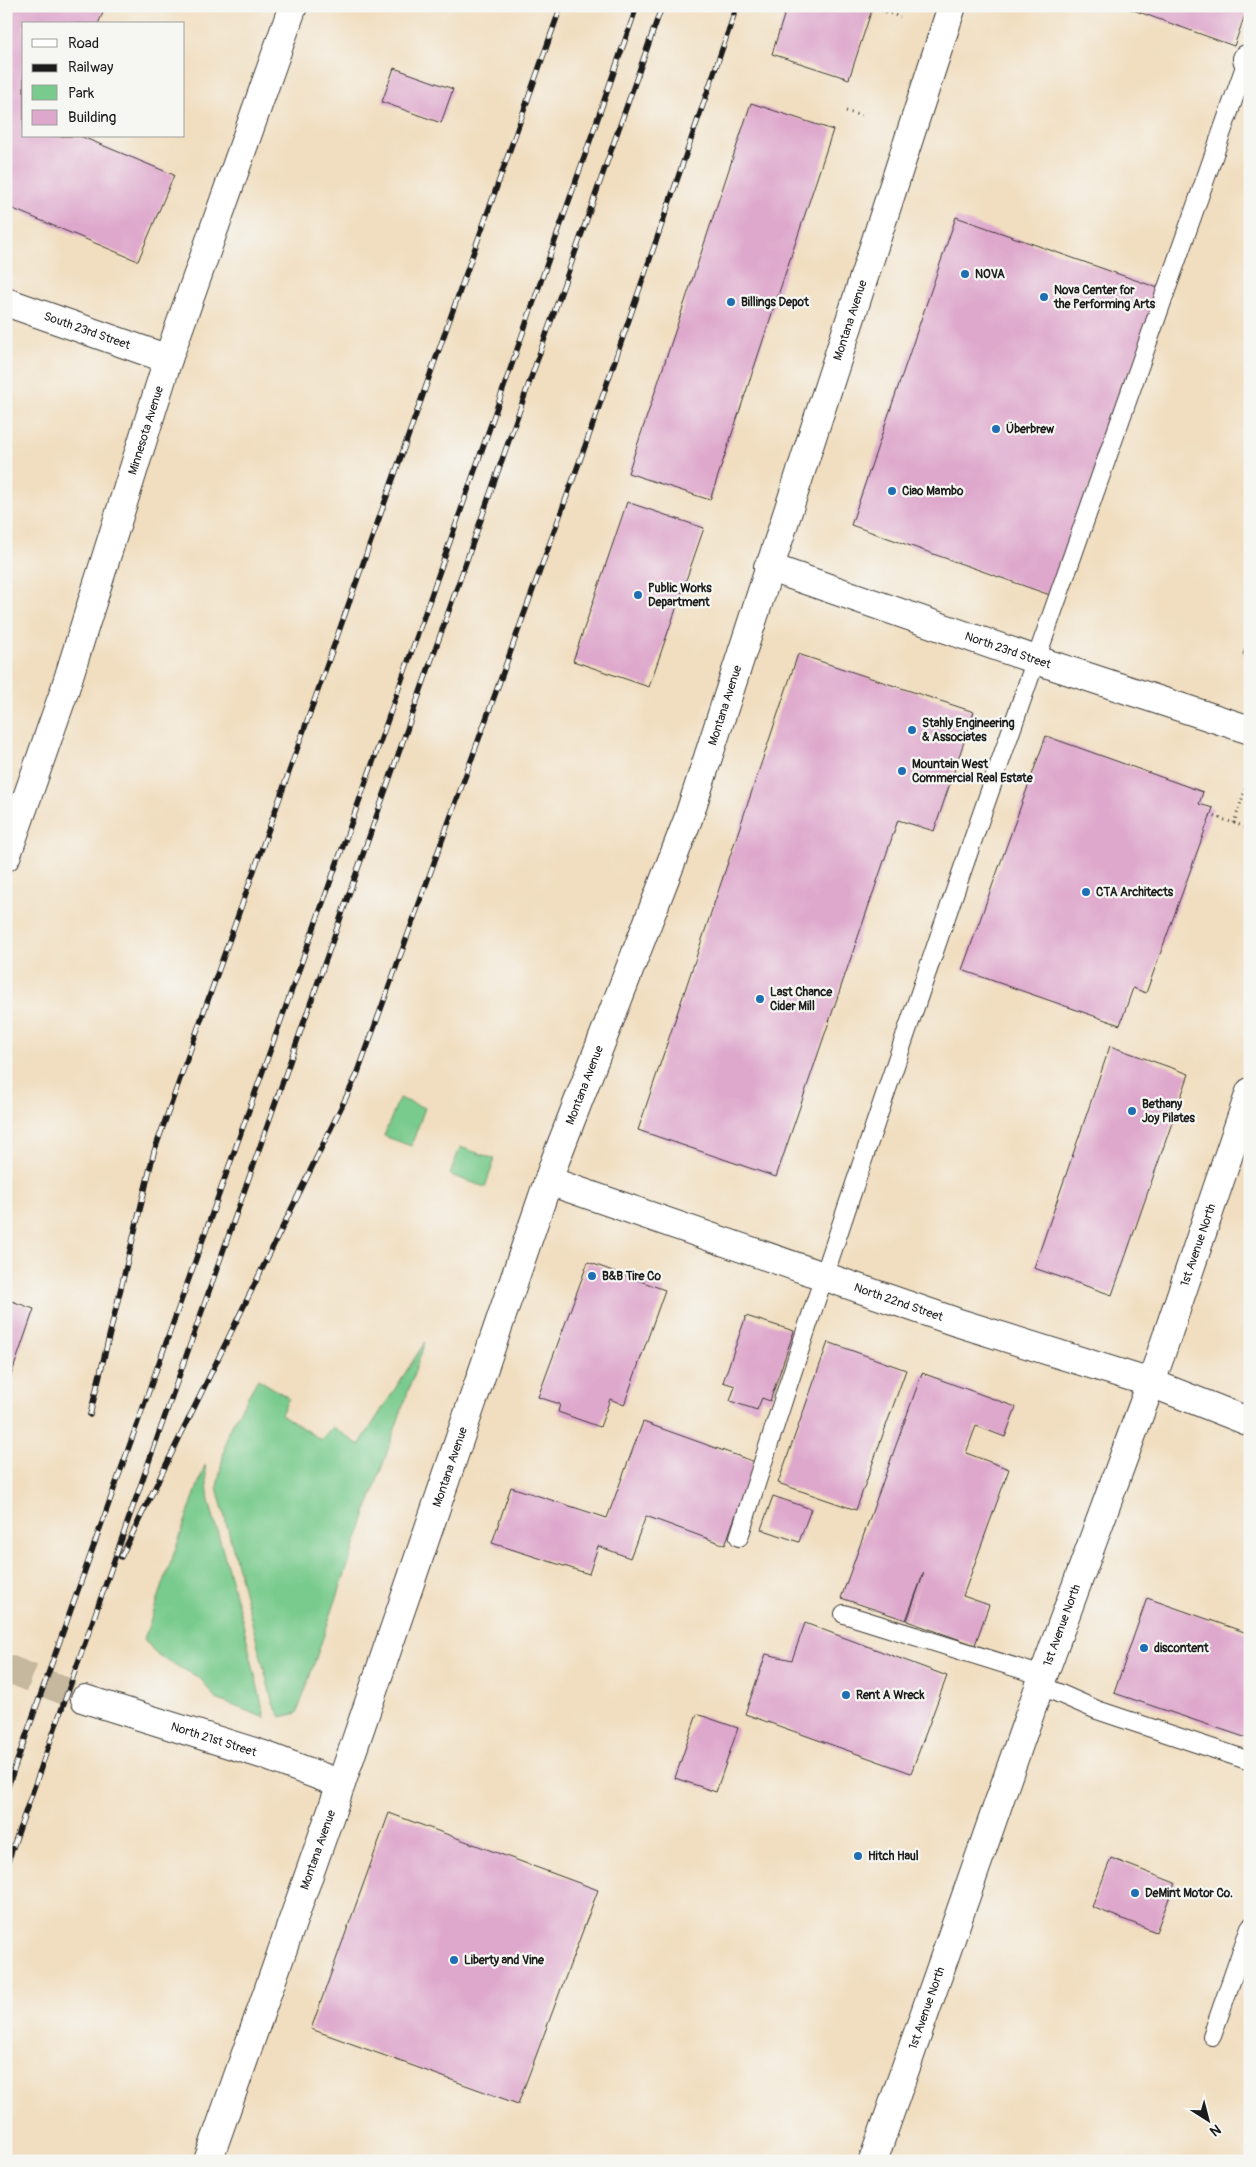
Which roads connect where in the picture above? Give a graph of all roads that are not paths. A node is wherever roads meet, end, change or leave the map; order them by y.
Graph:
1 (293, 6) edge
2 (952, 6) edge
3 (1249, 57) edge
4 (6, 302) edge
5 (168, 359) junction
6 (768, 567) junction
7 (1036, 660) junction
8 (1250, 730) edge
9 (6, 857) edge
10 (1250, 1092) edge
11 (549, 1181) junction
12 (822, 1276) junction
13 (1151, 1383) junction
14 (1250, 1422) edge
15 (739, 1537) dead end
16 (844, 1614) dead end
17 (1042, 1681) junction
18 (85, 1699) tunnel mouth
19 (1250, 1761) edge
20 (341, 1784) junction
21 (1250, 1927) edge
22 (1212, 2036) dead end
23 (208, 2161) edge
24 (874, 2161) edge

1 - 5 main road, Minnesota Avenue
2 - 6 main road, Montana Avenue
3 - 7 lane
4 - 5 main road, South 23rd Street
5 - 9 main road, Minnesota Avenue
6 - 7 main road, North 23rd Street
6 - 11 main road, Montana Avenue
7 - 8 main road, North 23rd Street
7 - 12 lane
10 - 13 main road, 1st Avenue North
11 - 12 main road, North 22nd Street
11 - 20 main road, Montana Avenue
12 - 13 main road, North 22nd Street
12 - 15 lane
13 - 14 main road, North 22nd Street
13 - 17 main road, 1st Avenue North
16 - 17 lane
17 - 19 lane
17 - 24 main road, 1st Avenue North
18 - 20 main road, North 21st Street
20 - 23 main road, Montana Avenue
21 - 22 lane

